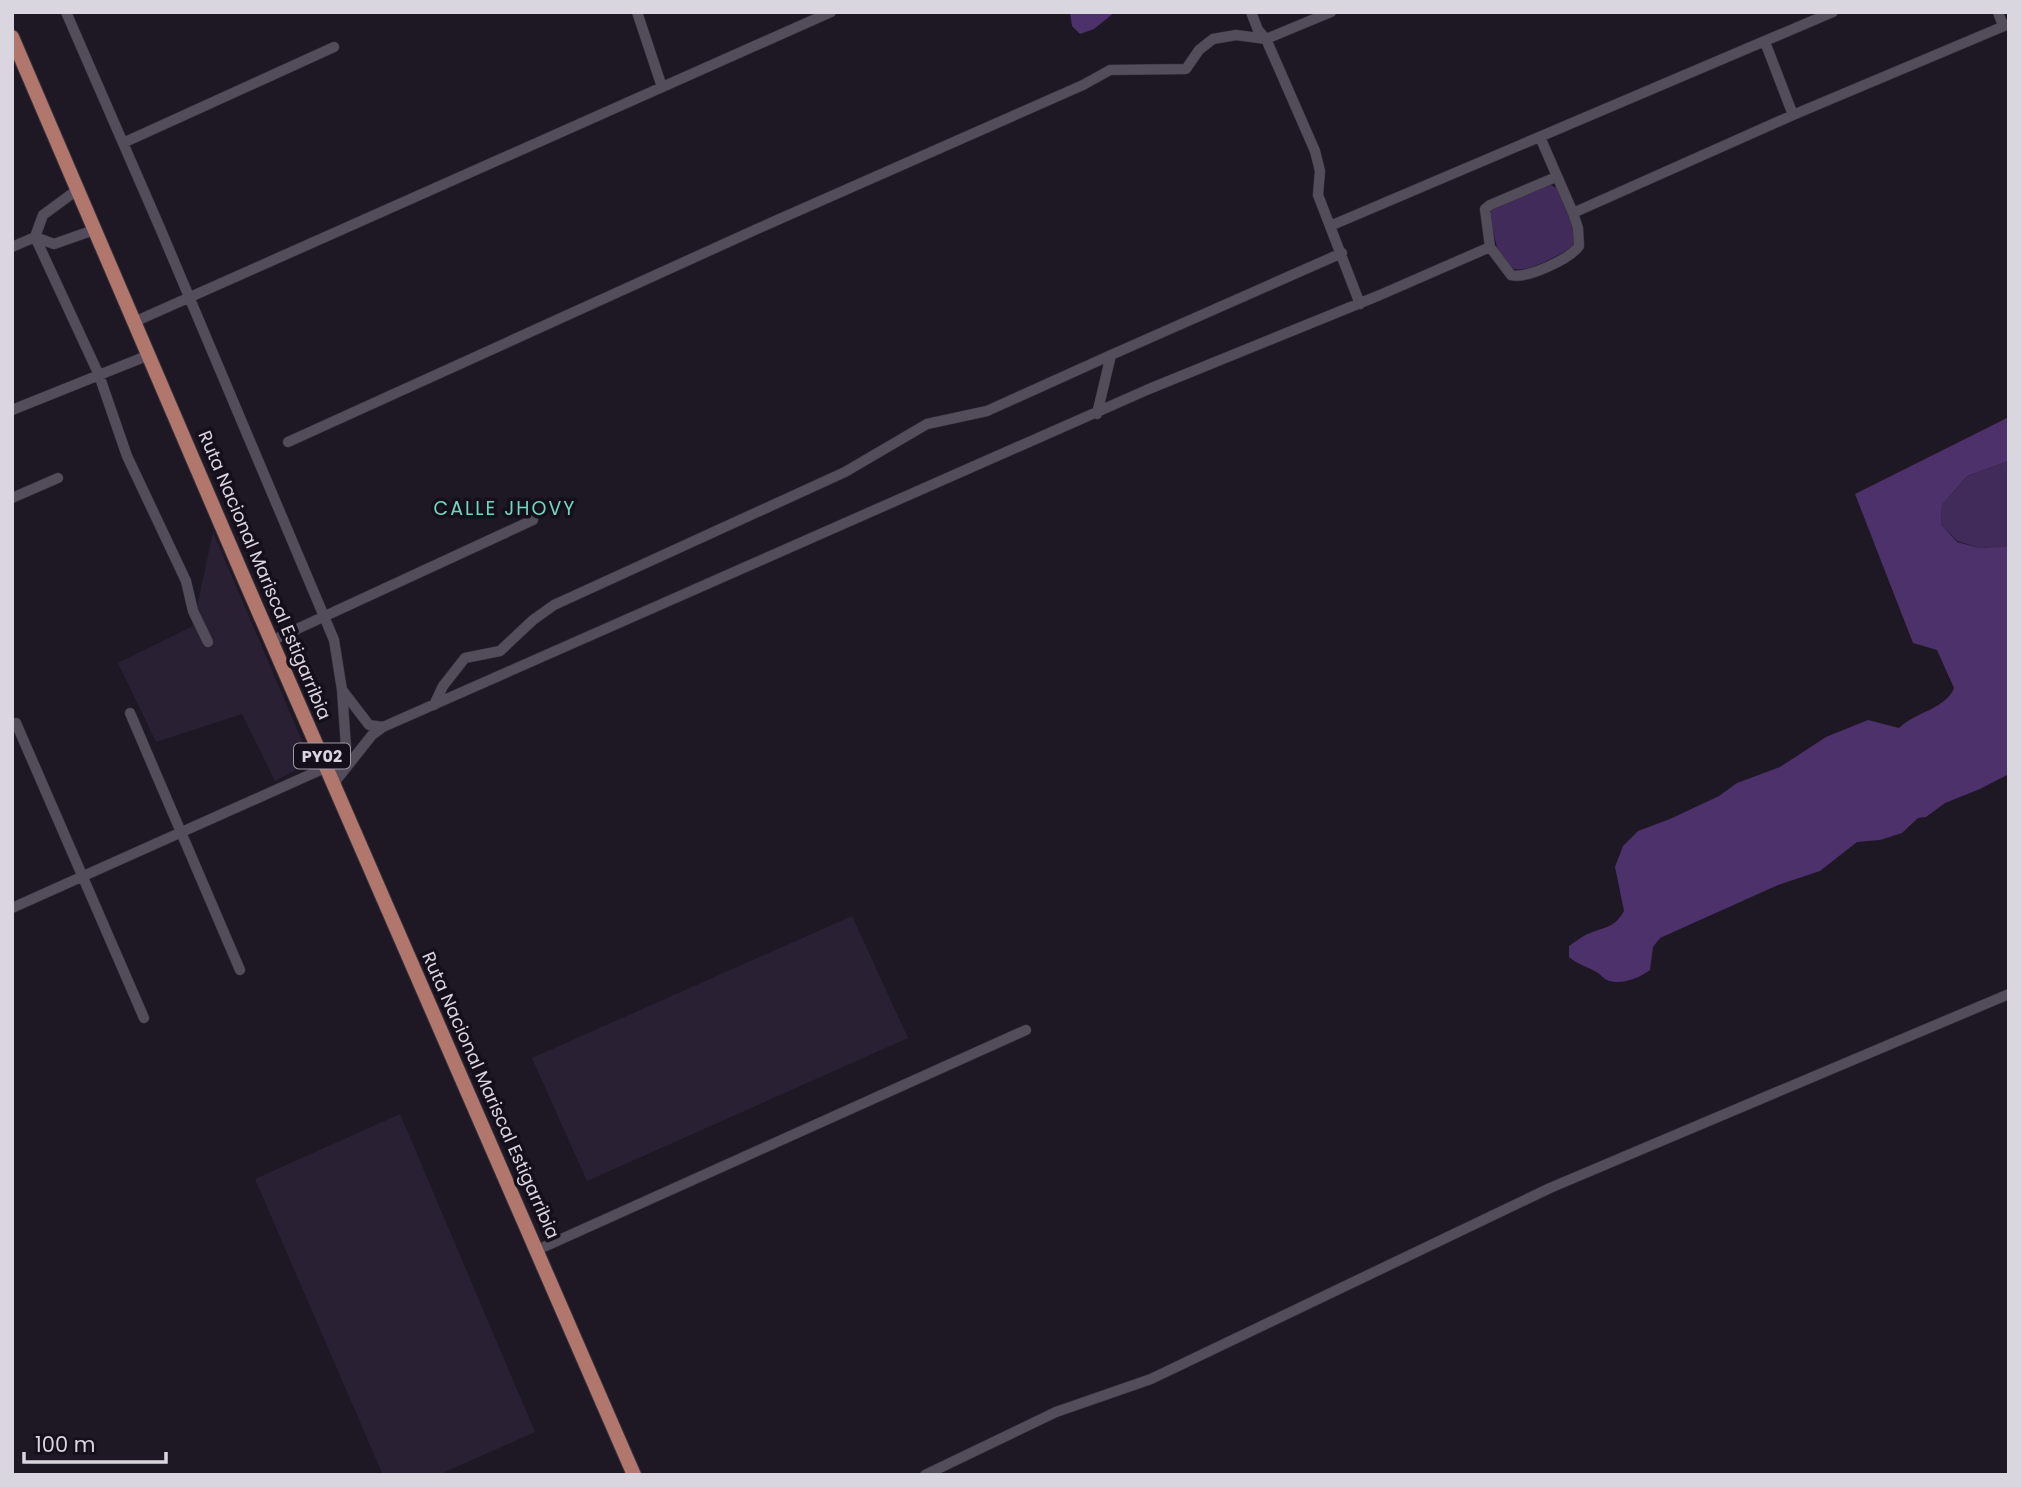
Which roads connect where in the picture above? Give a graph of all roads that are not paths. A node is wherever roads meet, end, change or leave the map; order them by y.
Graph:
1 (66, 12) edge
2 (637, 12) edge
3 (831, 12) edge
4 (1251, 12) edge
5 (1331, 12) edge
6 (1833, 12) edge
7 (1997, 12) edge
8 (2006, 25) edge
9 (12, 37) edge
10 (1266, 39) junction
11 (1765, 41) junction
12 (334, 47) dead end
13 (662, 87) junction
14 (1793, 115) junction
15 (1540, 137) junction
16 (123, 143) junction
17 (1556, 177) junction
18 (77, 190) junction
19 (1573, 214) junction
20 (1330, 226) junction
21 (94, 230) junction
22 (35, 237) junction
23 (12, 247) edge
24 (1490, 247) junction
25 (1342, 254) junction
26 (189, 297) junction
27 (1360, 304) junction
28 (134, 322) junction
29 (149, 355) junction
30 (1111, 355) junction
31 (99, 375) junction
32 (12, 410) edge
33 (1097, 414) junction
34 (288, 442) dead end
35 (58, 478) dead end
36 (12, 498) edge
37 (533, 520) dead end
38 (324, 615) junction
39 (271, 640) junction
40 (208, 642) dead end
41 (342, 690) junction
42 (434, 705) junction
43 (130, 713) dead end
44 (16, 723) dead end
45 (383, 727) junction
46 (327, 767) junction
47 (334, 783) junction
48 (181, 833) junction
49 (82, 877) junction
50 (12, 908) edge
51 (240, 970) dead end
52 (2009, 994) edge
53 (144, 1018) dead end
54 (1026, 1030) dead end
55 (537, 1250) junction
56 (634, 1475) edge
57 (925, 1475) edge

1 - 16 street
2 - 13 street
3 - 13 street
4 - 10 street
5 - 10 street
6 - 11 street
7 - 8 street
8 - 14 street
9 - 18 main road, Ruta Nacional Mariscal Estigarribia / PY02
10 - 20 street
10 - 34 street
11 - 14 street
11 - 15 street
12 - 16 street
13 - 26 street
14 - 19 street
15 - 17 street
15 - 20 street
16 - 26 street
17 - 19 street
17 - 24 street
18 - 21 main road, Ruta Nacional Mariscal Estigarribia / PY02
18 - 22 street
19 - 24 street
20 - 25 street
21 - 22 street
21 - 28 main road, Ruta Nacional Mariscal Estigarribia / PY02
22 - 23 street
22 - 31 street
24 - 27 street
25 - 27 street
25 - 30 street
26 - 28 street
26 - 38 street
27 - 33 street
28 - 29 main road, Ruta Nacional Mariscal Estigarribia / PY02
29 - 31 street
29 - 39 main road, Ruta Nacional Mariscal Estigarribia / PY02
30 - 33 street
30 - 42 street
31 - 32 street
31 - 40 street
33 - 42 street
35 - 36 street
37 - 38 street
38 - 39 street
38 - 41 street
39 - 46 main road, Ruta Nacional Mariscal Estigarribia / PY02
41 - 45 street
41 - 47 street
42 - 45 street
43 - 48 street
44 - 49 street
45 - 47 street
46 - 47 main road, Ruta Nacional Mariscal Estigarribia / PY02
46 - 48 street
47 - 55 main road, Ruta Nacional Mariscal Estigarribia / PY02
48 - 49 street
48 - 51 street
49 - 50 street
49 - 53 street
52 - 57 street
54 - 55 street
55 - 56 main road, Ruta Nacional Mariscal Estigarribia / PY02

